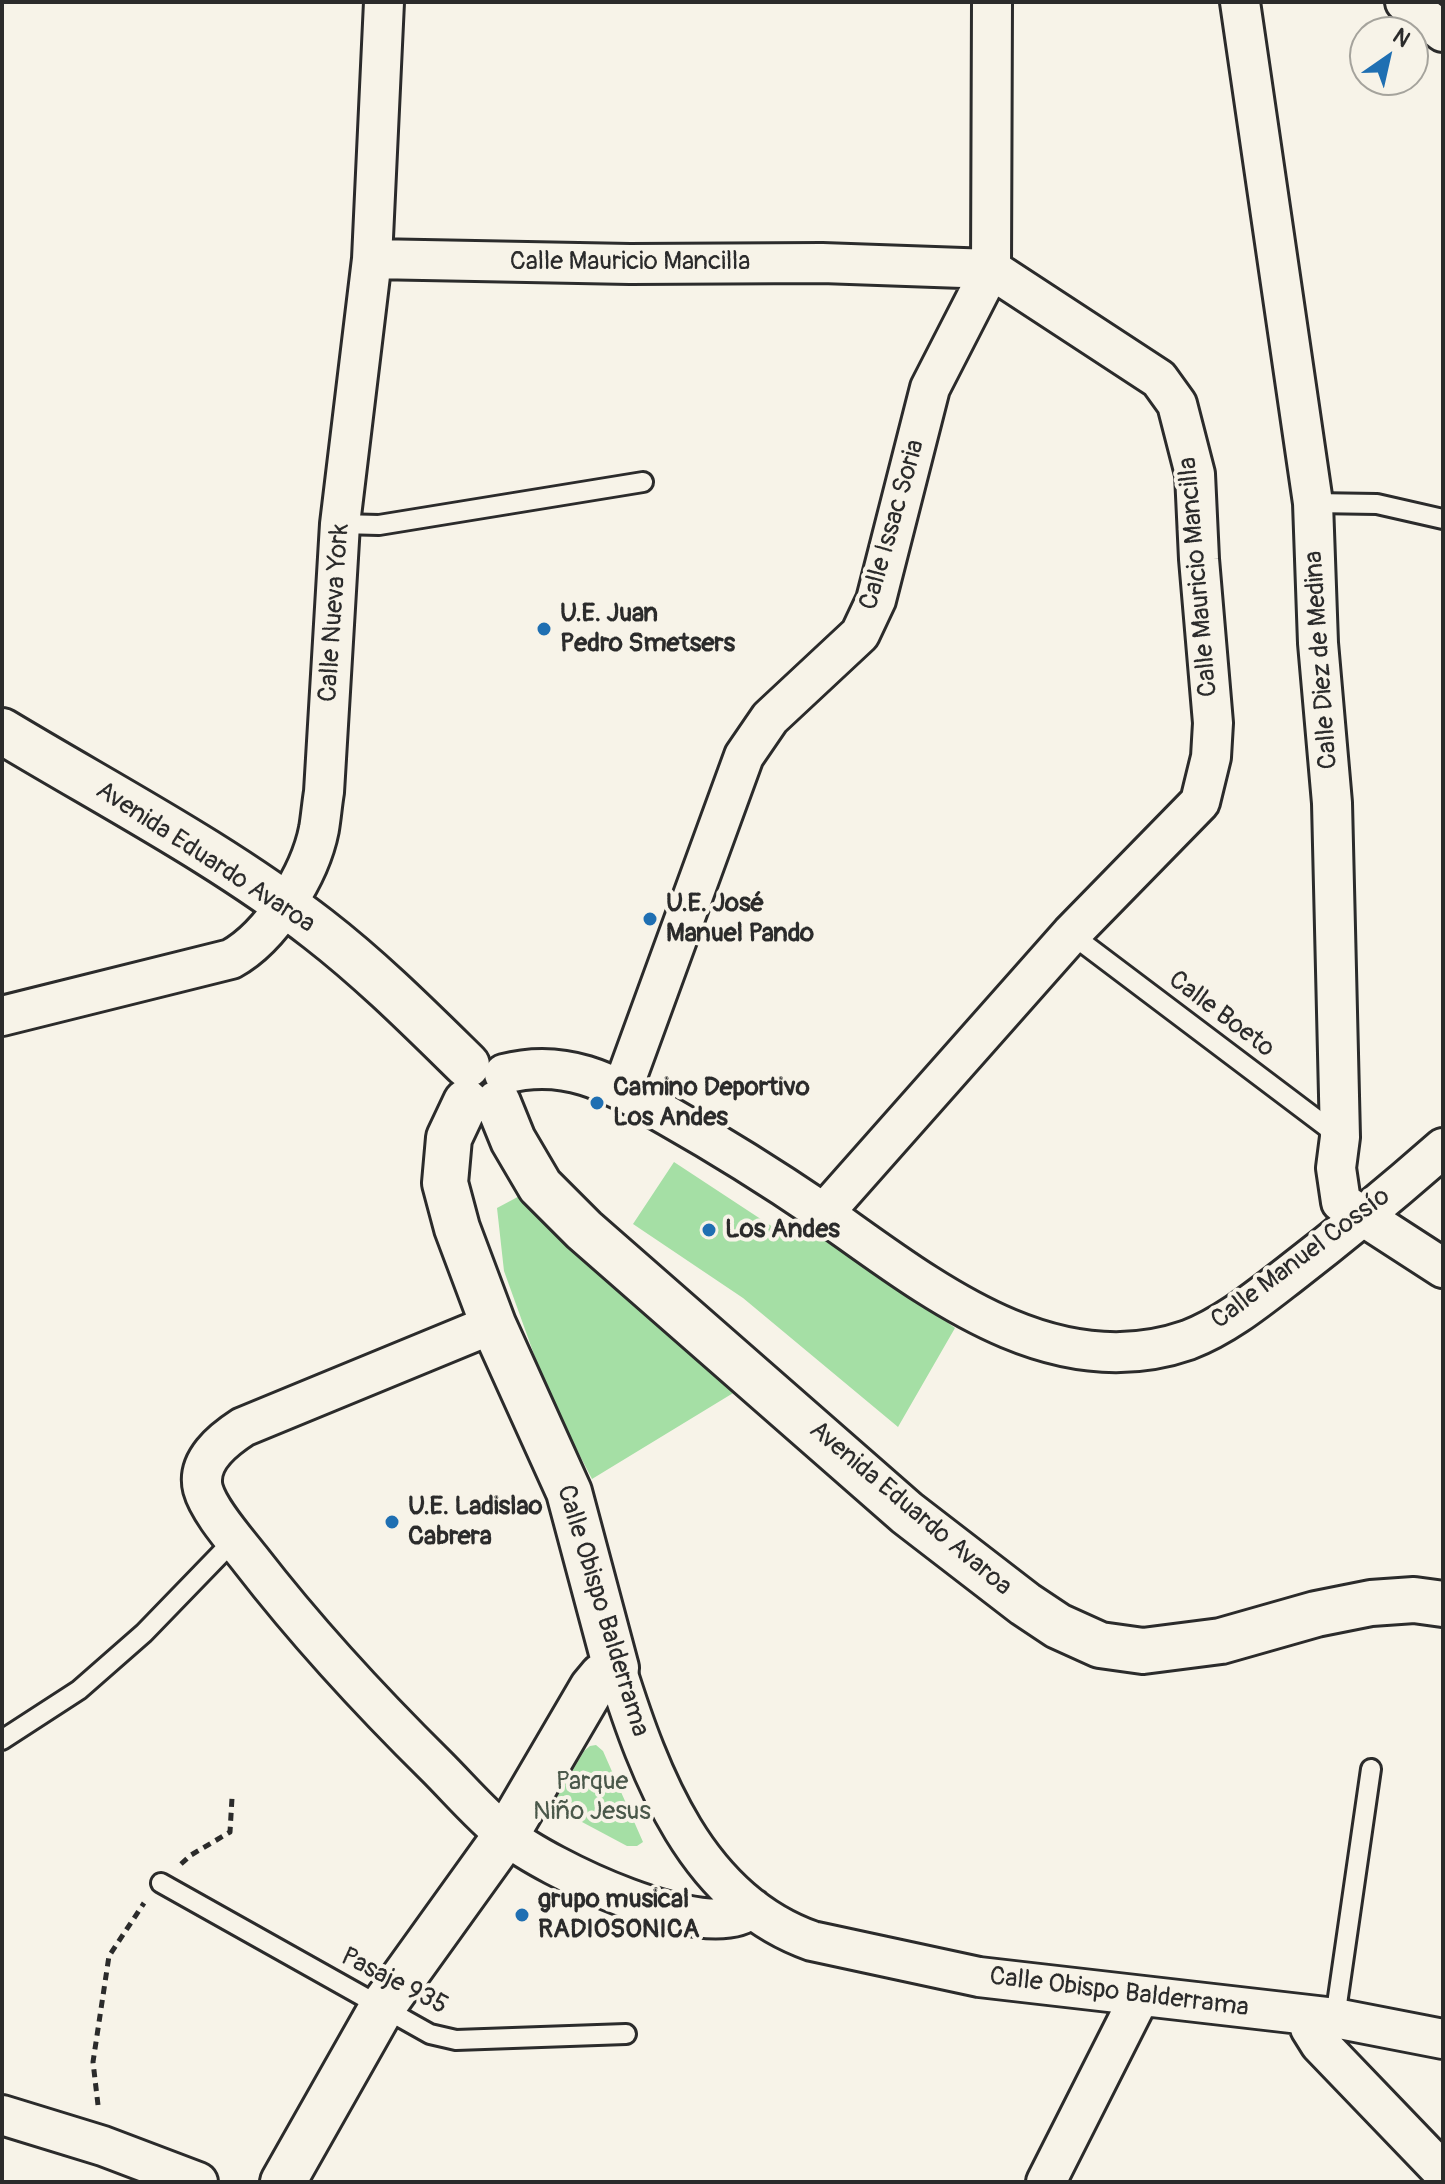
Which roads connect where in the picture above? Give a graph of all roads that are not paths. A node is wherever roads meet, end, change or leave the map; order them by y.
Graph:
1 (384, 2) edge
2 (992, 2) edge
3 (1240, 2) edge
4 (1405, 2) edge
5 (1443, 32) edge
6 (372, 259) junction
7 (991, 269) junction
8 (643, 482) dead end
9 (1313, 503) junction
10 (1443, 519) edge
11 (340, 524) junction
12 (2, 731) edge
13 (285, 905) junction
14 (1071, 934) junction
15 (2, 1016) edge
16 (484, 1086) junction
17 (622, 1090) junction
18 (1340, 1137) junction
19 (1443, 1148) edge
20 (823, 1214) junction
21 (1365, 1216) junction
22 (1443, 1268) edge
23 (493, 1324) junction
24 (235, 1539) junction
25 (1443, 1604) edge
26 (616, 1668) junction
27 (2, 1740) edge
28 (1371, 1769) dead end
29 (506, 1835) junction
30 (161, 1883) road end
31 (752, 1908) junction
32 (1140, 1996) junction
33 (381, 2009) junction
34 (1321, 2017) junction
35 (626, 2034) dead end
36 (1443, 2039) edge
37 (2, 2115) edge
38 (1443, 2172) edge
39 (198, 2182) edge
40 (283, 2182) edge
41 (1046, 2182) edge

1 - 6 street, Calle Nueva York
2 - 7 street, Calle Issac Soria
3 - 9 street, Calle Diez de Medina
4 - 5 street
6 - 7 street, Calle Mauricio Mancilla
6 - 11 street, Calle Nueva York
7 - 14 street, Calle Mauricio Mancilla
7 - 17 street, Calle Issac Soria
8 - 11 lane
9 - 10 lane
9 - 18 street, Calle Diez de Medina
11 - 13 street, Calle Nueva York
12 - 13 street, Avenida Eduardo Avaroa
13 - 15 street, Calle Nueva York
13 - 16 street, Avenida Eduardo Avaroa
14 - 18 lane, Calle Boeto
14 - 20 street, Calle Mauricio Mancilla
16 - 17 street, Calle Manuel Cossío
16 - 23 street, Calle Obispo Balderrama
16 - 25 street, Avenida Eduardo Avaroa
17 - 20 street, Calle Manuel Cossío
18 - 21 street, Calle Diez de Medina
19 - 21 street, Calle Manuel Cossío
20 - 21 street, Calle Manuel Cossío
21 - 22 street, Calle Diez de Medina
23 - 24 street
23 - 26 street, Calle Obispo Balderrama
24 - 27 lane
24 - 29 street
26 - 29 street
26 - 31 street, Calle Obispo Balderrama
28 - 34 lane
29 - 31 street
29 - 33 street
30 - 33 lane, Pasaje 935
31 - 32 street, Calle Obispo Balderrama
32 - 34 street, Calle Obispo Balderrama
32 - 41 street
33 - 35 lane, Pasaje 935
33 - 40 street
34 - 36 street, Calle Obispo Balderrama
34 - 38 street
37 - 39 street

